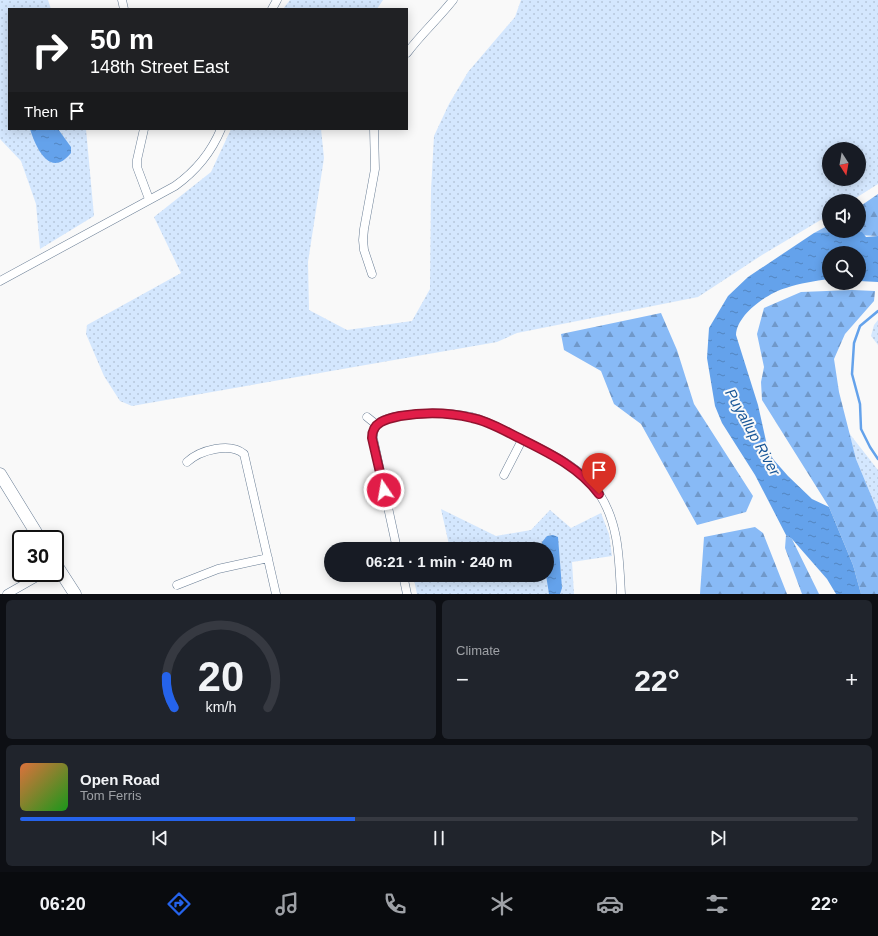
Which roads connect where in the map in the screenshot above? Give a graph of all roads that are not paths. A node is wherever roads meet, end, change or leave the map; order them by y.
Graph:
1 (453, 0) edge
2 (408, 51) edge
3 (144, 130) edge
4 (220, 130) edge
5 (374, 130) edge
6 (148, 200) junction
7 (372, 274) dead end
8 (0, 281) edge
9 (367, 418) dead end
10 (377, 424) junction
11 (522, 440) junction
12 (187, 462) dead end
13 (0, 474) edge
14 (504, 475) dead end
15 (34, 530) edge
16 (395, 542) edge
17 (268, 558) junction
18 (64, 577) edge
19 (28, 582) edge
20 (404, 582) edge
21 (177, 585) dead end
22 (7, 594) edge
23 (75, 594) edge
24 (276, 594) edge
25 (407, 594) edge
26 (621, 594) edge

1 - 2 street
3 - 6 street
4 - 6 street
5 - 7 street
6 - 8 street
9 - 10 street
10 - 11 street
10 - 16 street
11 - 14 street
11 - 26 street
12 - 17 street
13 - 15 main road
17 - 21 street
17 - 24 street
18 - 23 main road
19 - 22 street
20 - 25 street

